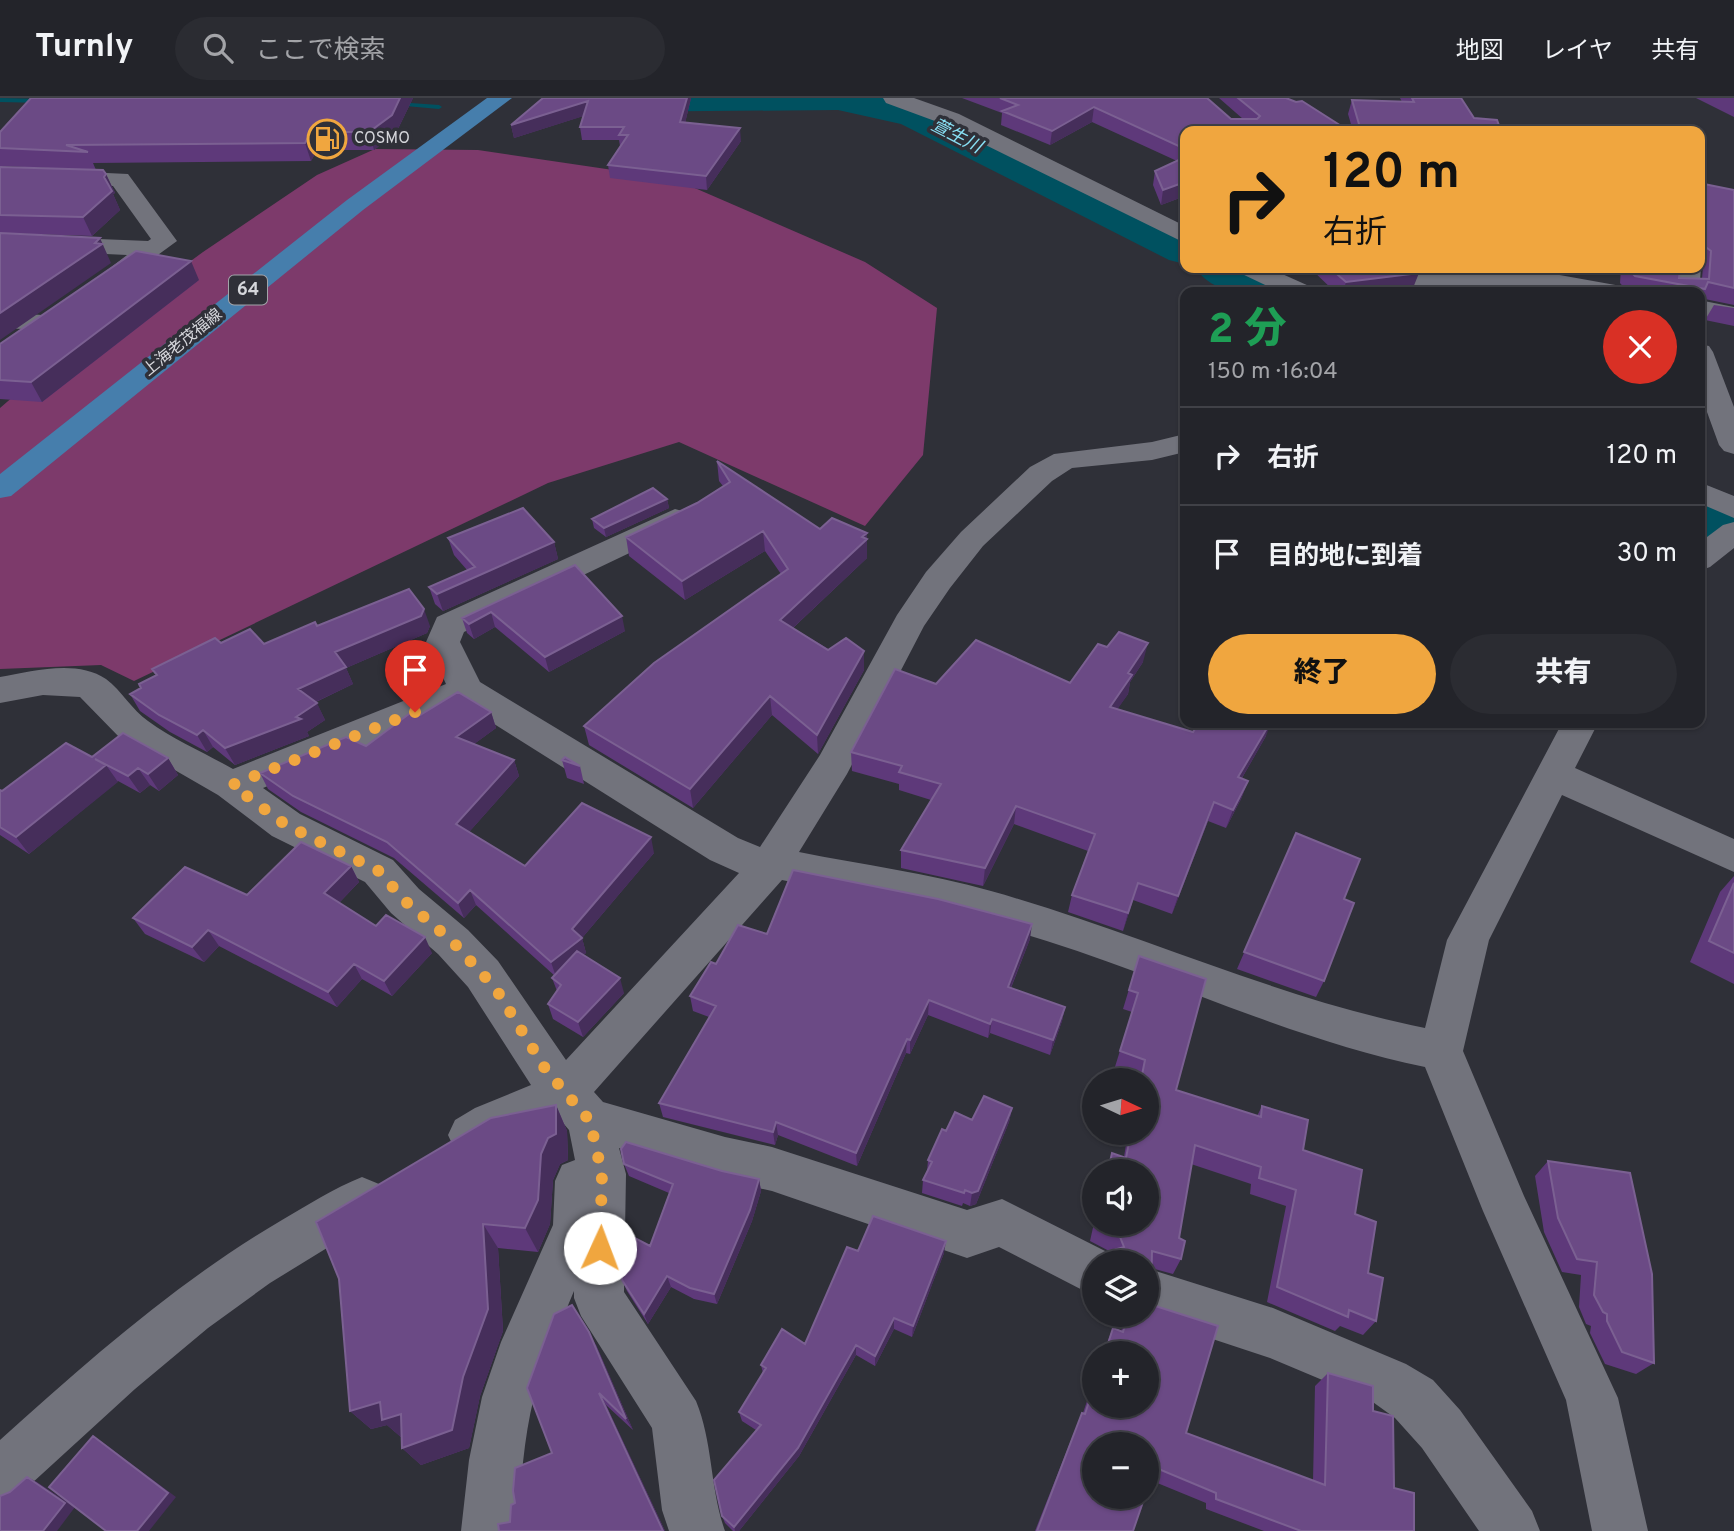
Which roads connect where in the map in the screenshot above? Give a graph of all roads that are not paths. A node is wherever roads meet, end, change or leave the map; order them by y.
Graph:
1 (501, 98) edge
2 (894, 98) edge
3 (0, 175) edge
4 (1180, 234) edge
5 (0, 242) edge
6 (153, 248) junction
7 (1260, 273) edge
8 (1421, 280) edge
9 (1289, 287) edge
10 (1583, 287) edge
11 (89, 293) edge
12 (1705, 309) edge
13 (1734, 315) edge
14 (0, 320) edge
15 (19, 342) edge
16 (1705, 368) edge
17 (1180, 444) edge
18 (1734, 445) edge
19 (0, 489) edge
20 (1705, 494) edge
21 (1734, 508) edge
22 (687, 513) edge
23 (0, 690) edge
24 (467, 690) junction
25 (1578, 728) edge
26 (1554, 775) junction
27 (232, 785) junction
28 (1734, 856) edge
29 (770, 865) junction
30 (1441, 1051) junction
31 (578, 1107) junction
32 (1082, 1265) edge
33 (1159, 1297) edge
34 (0, 1476) edge
35 (489, 1531) edge
36 (697, 1531) edge
37 (1512, 1531) edge
38 (1620, 1531) edge

1 - 19 main road, 上海老茂福線 / 64
2 - 4 street
3 - 6 street
5 - 6 street
6 - 11 street
7 - 9 street
8 - 10 street
12 - 13 street
14 - 15 street
16 - 18 street
17 - 29 street
20 - 21 street
22 - 24 street
23 - 27 street
24 - 27 street
24 - 29 street
25 - 26 street
26 - 28 street
26 - 30 street
27 - 31 street
29 - 30 street
29 - 31 street
30 - 38 street
31 - 32 street
31 - 34 street
31 - 35 street
31 - 36 street
33 - 37 street

